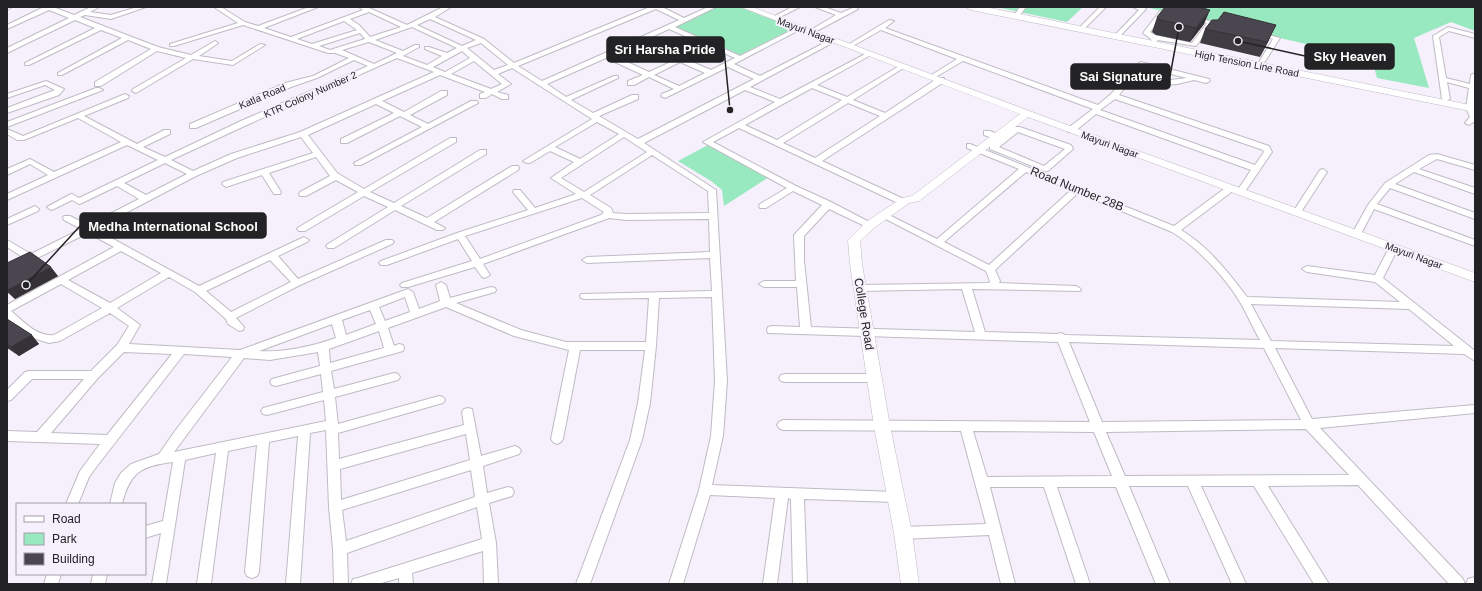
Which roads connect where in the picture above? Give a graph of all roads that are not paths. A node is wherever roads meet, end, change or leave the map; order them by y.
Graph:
1 (49, 7) edge
2 (96, 7) edge
3 (143, 7) edge
4 (217, 7) edge
5 (315, 7) edge
6 (362, 7) edge
7 (448, 7) edge
8 (656, 7) edge
9 (713, 7) edge
10 (745, 7) edge
11 (797, 7) edge
12 (818, 7) edge
13 (971, 7) edge
14 (984, 7) edge
15 (1103, 7) edge
16 (1136, 7) edge
17 (855, 9) dead end
18 (369, 10) junction
19 (1021, 10) edge
20 (83, 13) junction
21 (1173, 13) edge
22 (841, 15) junction
23 (1186, 16) edge
24 (74, 17) junction
25 (430, 17) junction
26 (774, 18) junction
27 (345, 19) junction
28 (684, 20) junction
29 (891, 21) dead end
30 (243, 23) junction
31 (1217, 23) edge
32 (409, 26) junction
33 (668, 26) junction
34 (7, 27) edge
35 (102, 27) junction
36 (1083, 27) junction
37 (258, 28) junction
38 (800, 28) junction
39 (880, 28) junction
40 (361, 31) junction
41 (811, 32) junction
42 (1253, 32) edge
43 (1119, 35) junction
44 (1475, 36) edge
45 (127, 38) junction
46 (338, 38) junction
47 (291, 39) junction
48 (1153, 39) junction
49 (369, 40) junction
50 (482, 40) junction
51 (638, 40) junction
52 (834, 40) junction
53 (215, 43) dead end
54 (172, 45) dead end
55 (262, 45) dead end
56 (312, 46) junction
57 (350, 46) junction
58 (418, 46) dead end
59 (849, 46) junction
60 (1186, 46) junction
61 (427, 48) dead end
62 (462, 48) junction
63 (156, 49) junction
64 (335, 50) junction
65 (1199, 50) junction
66 (7, 51) edge
67 (869, 54) junction
68 (400, 55) junction
69 (606, 55) junction
70 (448, 56) junction
71 (192, 58) junction
72 (354, 58) junction
73 (474, 58) junction
74 (740, 58) junction
75 (963, 58) junction
76 (681, 59) junction
77 (1262, 62) junction
78 (27, 64) dead end
79 (728, 64) junction
80 (374, 66) junction
81 (514, 66) junction
82 (903, 66) junction
83 (428, 67) junction
84 (443, 73) junction
85 (494, 73) junction
86 (711, 73) junction
87 (60, 74) dead end
88 (649, 74) junction
89 (1475, 75) edge
90 (616, 77) dead end
91 (1129, 78) junction
92 (1194, 78) junction
93 (760, 79) junction
94 (936, 79) junction
95 (1443, 79) junction
96 (1206, 81) dead end
97 (631, 83) dead end
98 (542, 84) junction
99 (811, 85) junction
100 (1474, 86) edge
101 (745, 87) junction
102 (680, 89) junction
103 (136, 91) dead end
104 (492, 91) junction
105 (444, 93) dead end
106 (7, 96) edge
107 (124, 96) dead end
108 (482, 96) dead end
109 (665, 96) dead end
110 (1114, 96) junction
111 (506, 97) dead end
112 (635, 97) dead end
113 (1446, 99) junction
114 (566, 100) junction
115 (848, 100) junction
116 (376, 101) junction
117 (780, 102) junction
118 (474, 103) dead end
119 (1473, 107) edge
120 (1097, 109) junction
121 (7, 111) edge
122 (1022, 111) junction
123 (402, 114) junction
124 (77, 115) junction
125 (886, 116) junction
126 (594, 119) junction
127 (38, 123) junction
128 (1469, 123) dead end
129 (7, 125) edge
130 (739, 125) junction
131 (193, 126) dead end
132 (428, 127) junction
133 (1071, 130) junction
134 (7, 131) edge
135 (167, 132) dead end
136 (304, 134) junction
137 (621, 136) dead end
138 (995, 136) junction
139 (453, 140) dead end
140 (127, 142) junction
141 (344, 142) dead end
142 (639, 142) junction
143 (778, 143) junction
144 (136, 147) junction
145 (550, 148) junction
146 (975, 148) junction
147 (483, 152) dead end
148 (318, 154) junction
149 (648, 154) dead end
150 (164, 159) junction
151 (527, 161) dead end
152 (816, 161) junction
153 (581, 162) junction
154 (358, 163) dead end
155 (515, 168) dead end
156 (1025, 168) junction
157 (1475, 168) edge
158 (1257, 169) junction
159 (1412, 169) junction
160 (7, 172) edge
161 (264, 172) junction
162 (1323, 172) dead end
163 (193, 174) junction
164 (53, 176) junction
165 (336, 176) junction
166 (118, 183) junction
167 (226, 184) dead end
168 (1388, 185) junction
169 (792, 188) junction
170 (1077, 189) junction
171 (1236, 189) junction
172 (1475, 191) edge
173 (277, 192) dead end
174 (517, 192) dead end
175 (365, 193) junction
176 (303, 194) dead end
177 (583, 195) junction
178 (7, 197) edge
179 (146, 199) junction
180 (904, 201) junction
181 (828, 204) junction
182 (763, 206) dead end
183 (1372, 206) junction
184 (51, 207) dead end
185 (395, 207) junction
186 (35, 209) dead end
187 (533, 211) junction
188 (1297, 212) junction
189 (608, 215) junction
190 (714, 216) junction
191 (884, 216) junction
192 (1475, 216) edge
193 (67, 218) dead end
194 (7, 222) edge
195 (427, 222) junction
196 (870, 224) junction
197 (440, 228) dead end
198 (88, 229) junction
199 (302, 229) dead end
200 (1175, 230) junction
201 (1357, 234) junction
202 (460, 235) junction
203 (304, 240) dead end
204 (389, 242) dead end
205 (1475, 242) edge
206 (938, 243) junction
207 (7, 244) edge
208 (331, 246) dead end
209 (122, 247) junction
210 (1393, 248) junction
211 (271, 255) junction
212 (716, 255) junction
213 (30, 258) junction
214 (587, 260) dead end
215 (477, 262) junction
216 (384, 263) dead end
217 (990, 269) junction
218 (1307, 269) dead end
219 (7, 270) edge
220 (169, 273) junction
221 (485, 275) dead end
222 (1475, 278) edge
223 (1378, 279) junction
224 (61, 280) junction
225 (297, 284) junction
226 (764, 284) dead end
227 (801, 284) junction
228 (441, 285) dead end
229 (405, 286) dead end
230 (966, 286) junction
231 (992, 286) junction
232 (860, 288) junction
233 (1076, 289) dead end
234 (199, 290) junction
235 (491, 290) dead end
236 (718, 294) junction
237 (654, 295) junction
238 (585, 296) dead end
239 (1244, 300) junction
240 (446, 302) junction
241 (373, 305) junction
242 (1410, 306) junction
243 (110, 308) junction
244 (7, 309) edge
245 (416, 313) junction
246 (7, 314) edge
247 (230, 317) junction
248 (336, 318) junction
249 (382, 325) junction
250 (239, 327) dead end
251 (772, 330) dead end
252 (806, 330) junction
253 (867, 332) junction
254 (981, 335) junction
255 (1061, 337) junction
256 (342, 340) junction
257 (1268, 344) junction
258 (574, 346) junction
259 (650, 346) junction
260 (323, 347) junction
261 (121, 348) junction
262 (181, 350) junction
263 (1465, 350) junction
264 (241, 354) junction
265 (1475, 357) edge
266 (326, 369) junction
267 (94, 375) junction
268 (394, 377) dead end
269 (785, 378) dead end
270 (875, 378) junction
271 (276, 382) dead end
272 (328, 394) junction
273 (7, 397) edge
274 (440, 400) dead end
275 (1475, 409) edge
276 (266, 411) dead end
277 (468, 412) dead end
278 (1309, 424) junction
279 (783, 425) dead end
280 (965, 425) junction
281 (882, 426) junction
282 (332, 427) junction
283 (1098, 427) junction
284 (470, 428) junction
285 (304, 430) junction
286 (7, 436) edge
287 (40, 437) junction
288 (263, 439) junction
289 (557, 439) dead end
290 (110, 440) junction
291 (223, 446) junction
292 (515, 451) dead end
293 (180, 456) junction
294 (162, 458) junction
295 (476, 464) junction
296 (333, 466) junction
297 (1360, 480) junction
298 (1192, 481) junction
299 (1258, 481) junction
300 (982, 482) junction
301 (1049, 482) junction
302 (1121, 482) junction
303 (705, 490) junction
304 (508, 492) dead end
305 (782, 493) junction
306 (797, 494) junction
307 (896, 497) junction
308 (481, 500) junction
309 (72, 503) edge
310 (116, 503) edge
311 (335, 506) junction
312 (169, 525) junction
313 (993, 530) junction
314 (146, 532) edge
315 (903, 533) junction
316 (489, 542) junction
317 (340, 549) junction
318 (405, 569) junction
319 (252, 572) dead end
320 (159, 584) edge
321 (204, 584) edge
322 (293, 584) edge
323 (341, 584) edge
324 (358, 584) edge
325 (406, 584) edge
326 (491, 584) edge
327 (583, 584) edge
328 (676, 584) edge
329 (770, 584) edge
330 (800, 584) edge
331 (910, 584) edge
332 (1008, 584) edge
333 (1083, 584) edge
334 (1163, 584) edge
335 (1239, 584) edge
336 (1322, 584) edge
337 (1458, 584) edge

1 - 24 street
1 - 34 street
2 - 20 street
3 - 20 street
4 - 30 street
5 - 37 street
6 - 18 street
7 - 25 street
8 - 28 street
8 - 81 street
9 - 28 street
10 - 26 street, Mayuri Nagar
11 - 26 street
12 - 22 street
13 - 43 main road, High Tension Line Road
14 - 19 main road, High Tension Line Road
15 - 36 street
16 - 43 street
17 - 22 street
18 - 27 street
18 - 32 street
19 - 36 main road, High Tension Line Road
20 - 24 street
21 - 48 street
22 - 41 street
23 - 60 street
24 - 35 street
24 - 66 street
25 - 32 street
25 - 50 street
26 - 38 street, Mayuri Nagar
27 - 40 street
27 - 47 street
28 - 33 street
29 - 39 street
30 - 37 street
30 - 54 street
31 - 65 street
32 - 49 street
32 - 62 street
33 - 51 street
33 - 74 street
35 - 45 street
35 - 78 street
36 - 43 main road, High Tension Line Road
37 - 47 street
38 - 41 street, Mayuri Nagar
38 - 74 street
39 - 59 street
39 - 75 street
40 - 46 street
40 - 49 street
41 - 52 street, Mayuri Nagar
42 - 77 street
43 - 48 main road, High Tension Line Road
43 - 119 main road, High Tension Line Road
44 - 95 street
45 - 63 street
45 - 87 street
46 - 56 street
46 - 57 street
47 - 56 street
48 - 60 main road, High Tension Line Road
49 - 57 street
49 - 68 street
50 - 62 street
50 - 81 street
51 - 69 street
51 - 76 street
52 - 59 street, Mayuri Nagar
52 - 93 street
53 - 71 street
55 - 71 street
56 - 64 street
57 - 64 street
58 - 68 street, KTR Colony Number 2
59 - 67 street, Mayuri Nagar
60 - 65 main road, High Tension Line Road
61 - 70 street
62 - 70 street
62 - 73 street
63 - 71 street
63 - 127 street
64 - 72 street
65 - 77 main road, High Tension Line Road
67 - 82 street, Mayuri Nagar
67 - 99 street
68 - 80 street, KTR Colony Number 2
68 - 83 street
69 - 88 street
69 - 98 street
70 - 83 street
71 - 103 street
72 - 80 street
72 - 131 street, Katla Road
73 - 84 street
73 - 85 street
74 - 79 street
75 - 94 street
75 - 120 street
76 - 86 street
76 - 88 street
77 - 113 main road, High Tension Line Road
79 - 86 street
79 - 93 street
80 - 150 street, KTR Colony Number 2
81 - 85 street
81 - 98 street
82 - 94 street, Mayuri Nagar
82 - 115 street
83 - 84 street
84 - 104 street
84 - 116 street
85 - 104 street
86 - 102 street
88 - 97 street
88 - 102 street
89 - 100 street
90 - 114 street
91 - 92 street
91 - 92 street
91 - 110 street
92 - 96 street
93 - 101 street
94 - 122 street, Mayuri Nagar
94 - 125 street
95 - 100 street
95 - 113 street
98 - 114 street
99 - 115 street
99 - 117 street
100 - 119 street
101 - 117 street
101 - 142 street
102 - 109 street
104 - 108 street
104 - 111 street
105 - 123 street
106 - 121 street
107 - 124 street
110 - 120 street
110 - 158 street
112 - 126 street
113 - 119 main road, High Tension Line Road
114 - 126 street
115 - 125 street
115 - 143 street
116 - 123 street
116 - 136 street
117 - 130 street
118 - 132 street
119 - 128 street
120 - 133 street
120 - 158 street
122 - 133 street, Mayuri Nagar
122 - 138 street, College Road
123 - 132 street
123 - 141 street
124 - 127 street
124 - 140 street
125 - 152 street
126 - 142 street
126 - 145 street
127 - 129 street
127 - 134 street
130 - 143 street
130 - 169 street
132 - 154 street
133 - 171 street, Mayuri Nagar
135 - 144 street
136 - 148 street
136 - 163 street
137 - 153 street
138 - 138 street
138 - 146 street, College Road
139 - 175 street
140 - 144 street
140 - 164 street
142 - 190 street
143 - 152 street
144 - 150 street
145 - 151 street
145 - 153 street
146 - 156 street, Road Number 28B
146 - 180 street, College Road
147 - 185 street
148 - 161 street
148 - 165 street
149 - 177 street
150 - 163 street
150 - 166 street, KTR Colony Number 2
152 - 180 street
153 - 177 street
155 - 195 street
156 - 170 street, Road Number 28B
156 - 206 street
157 - 159 street
158 - 171 street
159 - 168 street
159 - 172 street
160 - 164 street
161 - 167 street
161 - 173 street
162 - 188 street
163 - 179 street
164 - 178 street
165 - 175 street
165 - 176 street
166 - 179 street
166 - 184 street, KTR Colony Number 2
168 - 183 street
168 - 192 street
169 - 181 street
169 - 182 street
170 - 200 street, Road Number 28B
170 - 217 street
171 - 188 street, Mayuri Nagar
171 - 200 street
174 - 187 street
175 - 185 street
175 - 199 street
177 - 187 street
177 - 189 street
179 - 198 street
180 - 191 street, College Road
181 - 196 street
181 - 227 street
183 - 201 street
183 - 205 street
185 - 195 street
185 - 208 street
186 - 194 street
187 - 202 street
188 - 201 street, Mayuri Nagar
189 - 190 street
189 - 215 street
190 - 212 street
191 - 196 street, College Road
191 - 206 street
193 - 198 street
195 - 197 street
196 - 232 street, College Road
198 - 209 street
198 - 213 street
200 - 239 street, Road Number 28B
201 - 210 street, Mayuri Nagar
202 - 215 street
202 - 216 street
203 - 211 street
204 - 225 street
206 - 217 street
207 - 213 street
209 - 220 street
209 - 224 street
210 - 222 street, Mayuri Nagar
210 - 223 street
211 - 225 street
211 - 234 street
212 - 214 street
212 - 236 street
213 - 219 street
215 - 221 street
215 - 229 street
217 - 231 street
218 - 223 street
220 - 234 street
220 - 243 street
223 - 242 street
224 - 243 street
224 - 244 street
225 - 247 street
226 - 227 street
227 - 252 street
228 - 240 street
230 - 231 street
230 - 232 street
230 - 254 street
231 - 233 street
232 - 253 street, College Road
234 - 247 street
235 - 240 street
236 - 237 street
236 - 303 street
237 - 238 street
237 - 259 street
239 - 242 street
239 - 257 street, Road Number 28B
240 - 245 street
240 - 258 street
241 - 245 street
241 - 248 street
241 - 249 street
242 - 263 street
243 - 246 street
243 - 261 street
245 - 249 street
247 - 250 street
248 - 256 street
248 - 264 street
249 - 256 street
249 - 266 street
251 - 252 street
252 - 253 street
253 - 254 street
253 - 270 street, College Road
254 - 255 street
255 - 257 street
255 - 283 street
256 - 260 street
257 - 263 street
257 - 278 street, Road Number 28B
258 - 259 street
258 - 289 street
259 - 327 street
260 - 264 street
260 - 266 street
261 - 262 street
261 - 267 street
262 - 264 street
262 - 290 street
263 - 265 street
264 - 294 street
266 - 271 street
266 - 272 street
267 - 273 street
267 - 287 street
268 - 272 street
269 - 270 street
270 - 281 street, College Road
272 - 276 street
272 - 282 street
274 - 282 street
275 - 278 street
277 - 284 street
278 - 283 street
278 - 297 street, Road Number 28B
279 - 281 street
280 - 281 street
280 - 283 street
280 - 300 street
281 - 307 street, College Road
282 - 285 street
282 - 296 street
283 - 302 street
284 - 295 street
284 - 296 street
285 - 288 street
285 - 322 street
286 - 287 street
287 - 290 street
288 - 291 street
288 - 319 street
290 - 309 street
291 - 293 street
291 - 321 street
292 - 295 street
293 - 294 street
293 - 312 street
294 - 310 street
295 - 308 street
295 - 311 street
296 - 311 street
297 - 299 street
297 - 337 street, Road Number 28B
298 - 299 street
298 - 302 street
298 - 335 street
299 - 336 street
300 - 301 street
300 - 313 street
301 - 302 street
301 - 333 street
302 - 334 street
303 - 305 street
303 - 328 street
304 - 308 street
305 - 306 street
305 - 329 street
306 - 307 street
306 - 330 street
307 - 315 street, College Road
308 - 316 street
308 - 317 street
311 - 317 street
312 - 314 street
312 - 320 street
313 - 315 street
313 - 332 street
315 - 331 street, College Road
316 - 318 street
316 - 326 street
317 - 323 street
318 - 324 street
318 - 325 street

